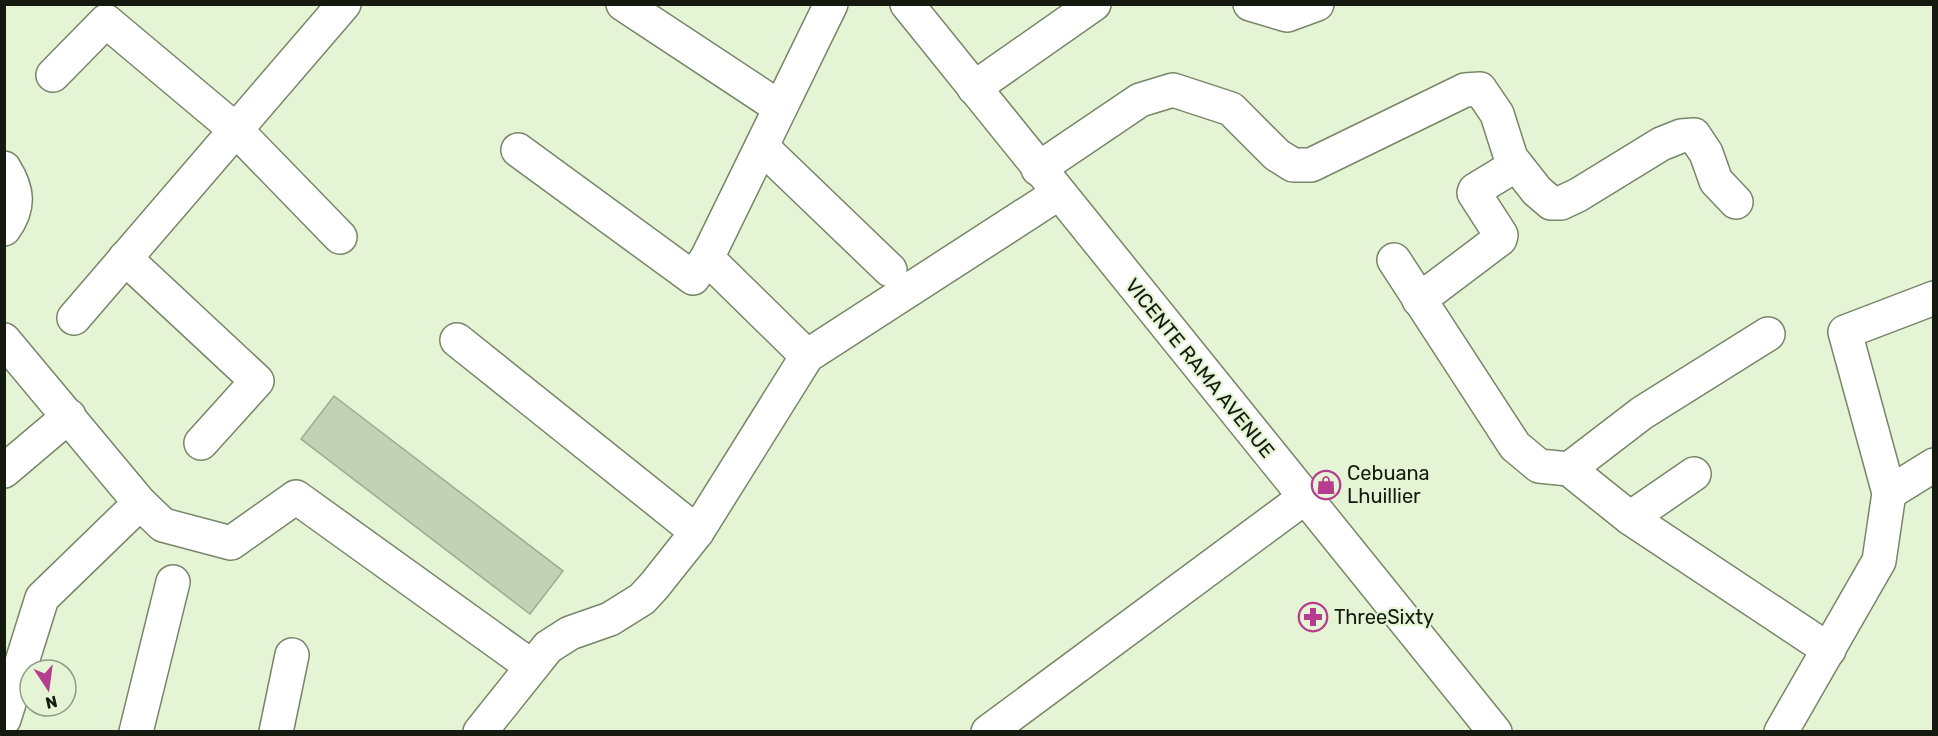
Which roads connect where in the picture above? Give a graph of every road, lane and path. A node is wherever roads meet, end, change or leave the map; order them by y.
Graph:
1 (344, 4) edge
2 (623, 4) edge
3 (831, 4) edge
4 (1094, 4) edge
5 (1250, 4) edge
6 (1317, 4) edge
7 (908, 5) edge
8 (53, 75) dead end
9 (974, 88) junction
10 (779, 107) junction
11 (237, 131) junction
12 (762, 147) junction
13 (518, 150) dead end
14 (1516, 165) junction
15 (4, 168) edge
16 (1049, 181) junction
17 (1736, 202) dead end
18 (4, 229) edge
19 (340, 237) dead end
20 (125, 258) junction
21 (707, 258) junction
22 (1394, 260) dead end
23 (890, 270) dead end
24 (1934, 298) edge
25 (1419, 300) junction
26 (74, 318) dead end
27 (1768, 334) dead end
28 (4, 340) edge
29 (457, 340) dead end
30 (807, 356) junction
31 (69, 416) junction
32 (201, 443) dead end
33 (1934, 465) edge
34 (1569, 468) junction
35 (4, 471) edge
36 (1694, 474) dead end
37 (1889, 493) junction
38 (1304, 498) junction
39 (140, 503) junction
40 (1630, 518) junction
41 (696, 532) junction
42 (173, 582) dead end
43 (1830, 650) junction
44 (292, 655) dead end
45 (531, 666) junction
46 (4, 719) edge
47 (136, 732) edge
48 (276, 732) edge
49 (480, 732) edge
50 (988, 732) edge
51 (1495, 732) edge
52 (1781, 732) edge

1 - 11 street
2 - 10 street
3 - 10 street
4 - 9 street
5 - 6 street
7 - 9 street, VICENTE RAMA AVENUE
8 - 11 street
9 - 16 street, VICENTE RAMA AVENUE
10 - 12 street
11 - 19 street
11 - 20 street
12 - 21 street
12 - 23 street
13 - 21 street
14 - 16 street
14 - 17 street
14 - 25 street
15 - 18 street
16 - 30 street
16 - 38 street, VICENTE RAMA AVENUE
20 - 26 street
20 - 32 street
21 - 30 street
22 - 25 street
24 - 37 street
25 - 34 street
27 - 34 street
28 - 31 street
29 - 41 street
30 - 41 street
31 - 35 street
31 - 39 street
33 - 37 street
34 - 40 street
36 - 40 street
37 - 43 street
38 - 50 street
38 - 51 street, VICENTE RAMA AVENUE
39 - 45 street
39 - 46 street
40 - 43 street
41 - 45 street
42 - 47 street
43 - 52 street
44 - 48 street
45 - 49 street

